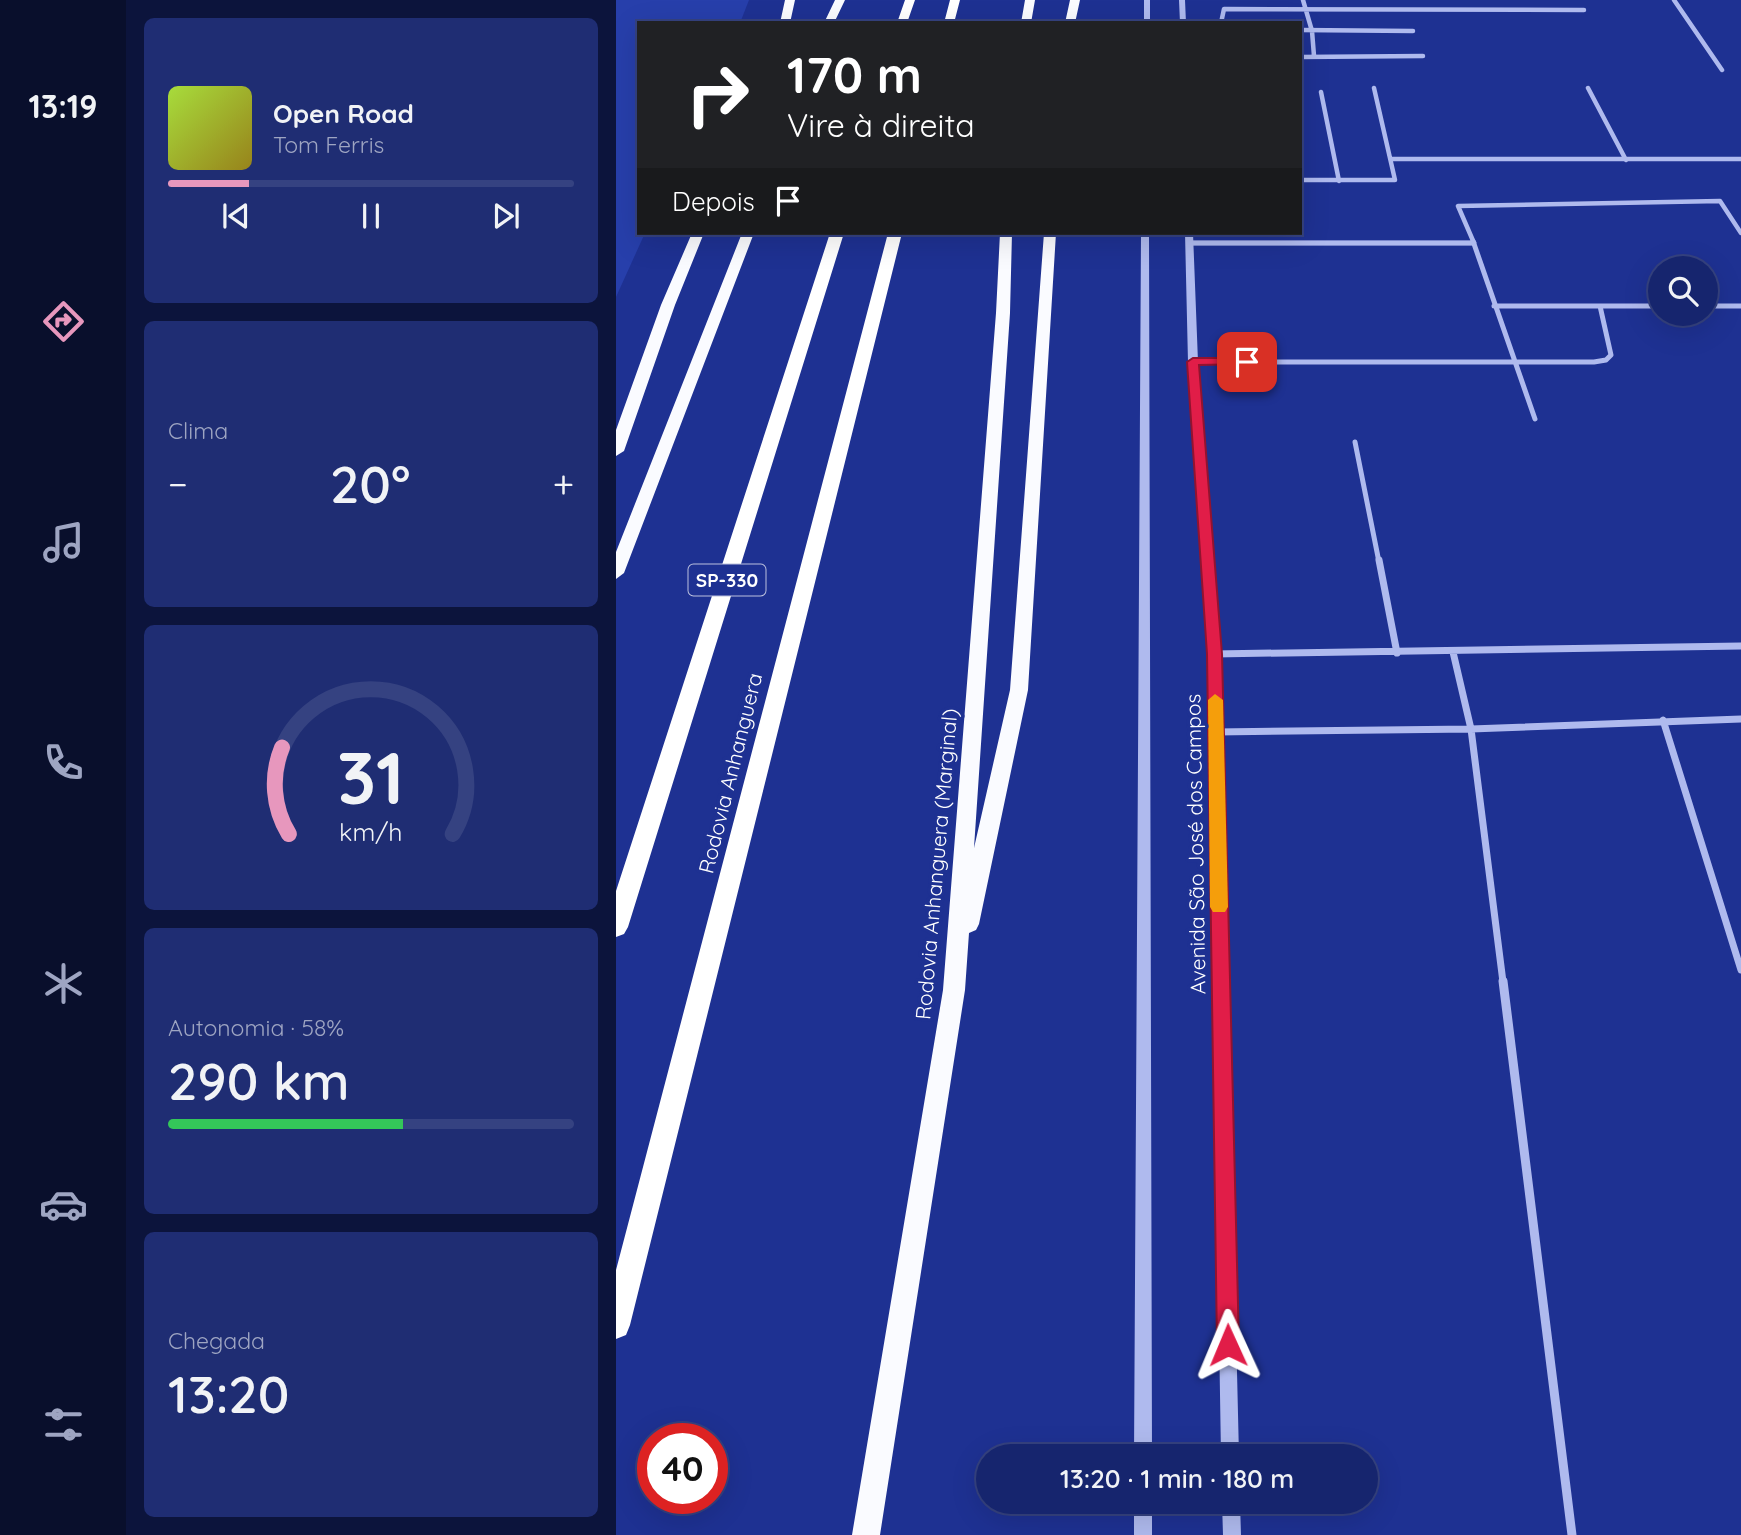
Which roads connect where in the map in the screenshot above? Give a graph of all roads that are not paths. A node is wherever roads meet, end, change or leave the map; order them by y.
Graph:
1 (790, 0) edge
2 (840, 0) edge
3 (910, 0) edge
4 (954, 0) edge
5 (1030, 0) edge
6 (1075, 0) edge
7 (1147, 0) edge
8 (1182, 0) edge
9 (1303, 0) edge
10 (1674, 0) edge
11 (1305, 9) junction
12 (1584, 10) dead end
13 (785, 21) edge
14 (830, 21) edge
15 (903, 21) edge
16 (949, 21) edge
17 (1026, 21) edge
18 (1070, 21) edge
19 (1147, 21) edge
20 (1183, 21) edge
21 (1221, 21) edge
22 (1302, 30) edge
23 (1312, 30) junction
24 (1413, 31) dead end
25 (1423, 56) dead end
26 (1302, 57) edge
27 (1314, 57) junction
28 (1721, 70) dead end
29 (1374, 88) dead end
30 (1588, 88) dead end
31 (1321, 92) dead end
32 (1392, 159) junction
33 (1741, 159) edge
34 (1626, 160) junction
35 (1302, 180) edge
36 (1339, 181) junction
37 (1741, 233) edge
38 (697, 235) edge
39 (747, 235) edge
40 (836, 235) edge
41 (894, 235) edge
42 (1006, 235) edge
43 (1050, 235) edge
44 (1145, 235) edge
45 (1189, 238) edge
46 (1474, 243) junction
47 (1494, 306) junction
48 (1600, 306) junction
49 (1648, 306) edge
50 (1718, 306) edge
51 (1741, 306) edge
52 (1193, 362) junction
53 (1516, 362) junction
54 (1535, 419) dead end
55 (1355, 442) dead end
56 (616, 451) edge
57 (616, 573) edge
58 (1741, 646) edge
59 (1453, 652) junction
60 (1397, 653) junction
61 (1214, 654) junction
62 (1741, 719) edge
63 (1663, 720) junction
64 (1471, 729) junction
65 (1216, 732) junction
66 (616, 927) edge
67 (1741, 970) edge
68 (954, 990) junction
69 (616, 1325) edge
70 (1143, 1444) edge
71 (1230, 1444) edge
72 (1143, 1514) edge
73 (1231, 1514) edge
74 (866, 1535) edge
75 (1143, 1535) edge
76 (1232, 1535) edge
77 (1572, 1535) edge

1 - 13 highway
2 - 14 highway
3 - 15 highway
4 - 16 highway
5 - 17 highway
6 - 18 highway
7 - 19 street
8 - 20 street
9 - 11 street
10 - 28 street
11 - 12 street
11 - 21 street
11 - 23 street
22 - 23 street
23 - 24 street
23 - 27 street
25 - 27 street
26 - 27 street
29 - 32 street
30 - 34 street
31 - 36 street
32 - 34 street
32 - 36 street
33 - 34 street
35 - 36 street
37 - 46 street
38 - 56 highway
39 - 57 highway
40 - 66 highway, SP-330
41 - 69 highway, Rodovia Anhanguera
42 - 68 highway, Rodovia Anhanguera (Marginal)
43 - 68 highway
44 - 70 street
45 - 46 street
45 - 52 street, Avenida São José dos Campos
46 - 47 street
47 - 48 street
47 - 53 street
48 - 49 street
48 - 53 street
50 - 51 street
52 - 53 street
52 - 61 street, Avenida São José dos Campos
53 - 54 street
55 - 60 street
58 - 59 street
59 - 60 street
59 - 64 street
60 - 61 street
61 - 65 street, Avenida São José dos Campos
62 - 63 street
63 - 64 street
63 - 67 street
64 - 65 street
64 - 77 street
65 - 71 street, Avenida São José dos Campos
68 - 74 highway, Rodovia Anhanguera (Marginal)
72 - 75 street
73 - 76 street

